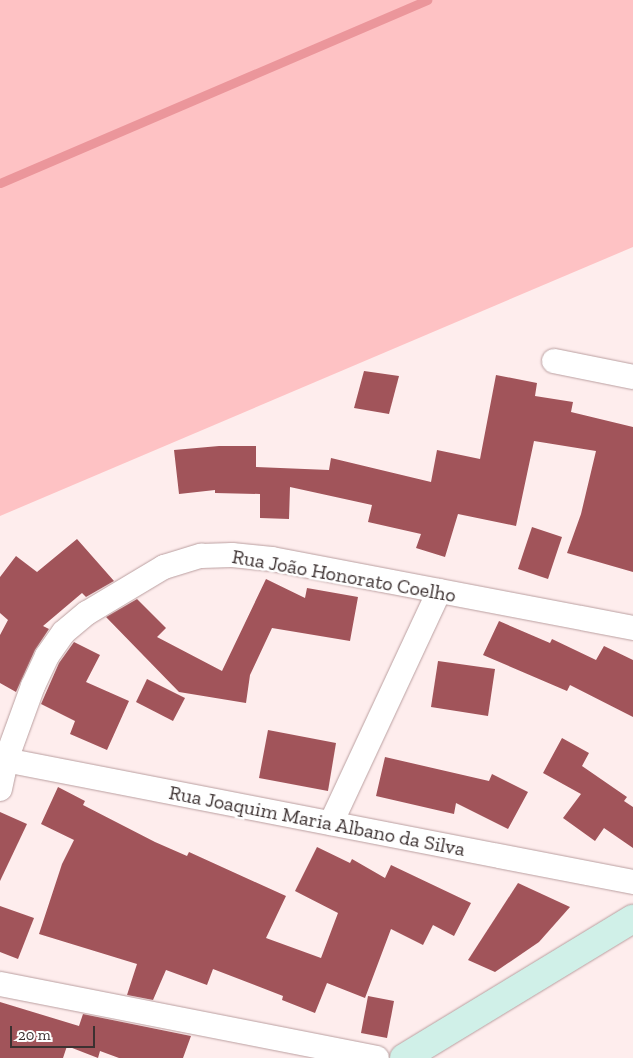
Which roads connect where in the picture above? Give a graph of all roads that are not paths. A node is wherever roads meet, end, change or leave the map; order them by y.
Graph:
1 (554, 361) dead end
2 (633, 377) edge
3 (439, 592) junction
4 (633, 628) edge
5 (3, 760) edge
6 (0, 789) edge
7 (331, 823) junction
8 (633, 882) edge
9 (633, 919) edge
10 (0, 984) edge
11 (377, 1058) edge
12 (404, 1058) edge

1 - 2 street
3 - 4 street, Rua João Honorato Coelho
3 - 5 street, Rua João Honorato Coelho
3 - 7 street
5 - 6 street, Rua João Honorato Coelho
5 - 7 street, Rua Joaquim Maria Albano da Silva
7 - 8 street, Rua Joaquim Maria Albano da Silva
9 - 12 main road
10 - 11 street

